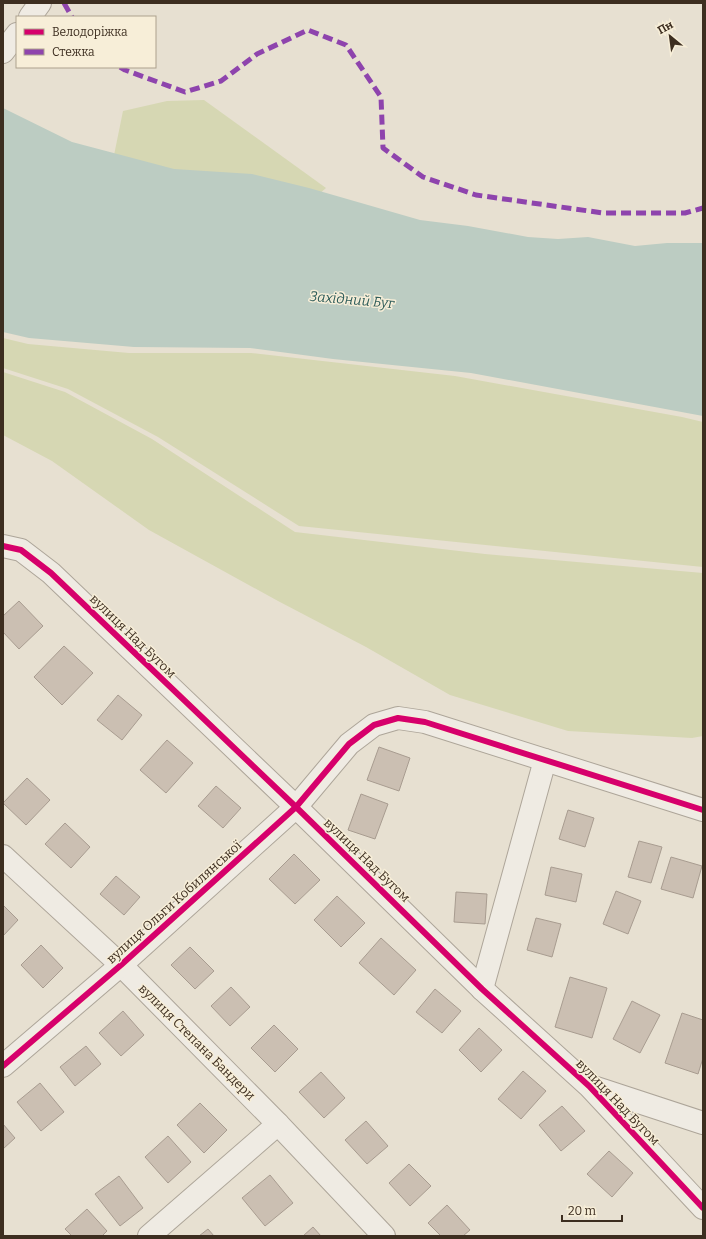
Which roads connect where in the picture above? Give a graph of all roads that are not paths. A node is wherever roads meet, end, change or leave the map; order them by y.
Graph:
1 (16, 35) edge
2 (3, 52) edge
3 (3, 546) edge
4 (545, 760) junction
5 (296, 807) junction
6 (703, 810) edge
7 (3, 856) edge
8 (121, 966) junction
9 (482, 989) junction
10 (3, 1066) edge
11 (589, 1086) junction
12 (703, 1123) edge
13 (278, 1124) junction
14 (703, 1208) edge
15 (149, 1236) edge
16 (384, 1236) edge

1 - 2 street
3 - 5 street, вулиця Над Бугом
4 - 5 street, вулиця Ольги Кобилянської
4 - 6 street, вулиця Ольги Кобилянської
4 - 9 street
5 - 8 street, вулиця Ольги Кобилянської
5 - 9 street, вулиця Над Бугом
7 - 8 street, вулиця Степана Бандери
8 - 10 street, вулиця Ольги Кобилянської
8 - 13 street, вулиця Степана Бандери
9 - 11 street, вулиця Над Бугом
11 - 12 street
11 - 14 street, вулиця Над Бугом
13 - 15 street
13 - 16 street, вулиця Степана Бандери

